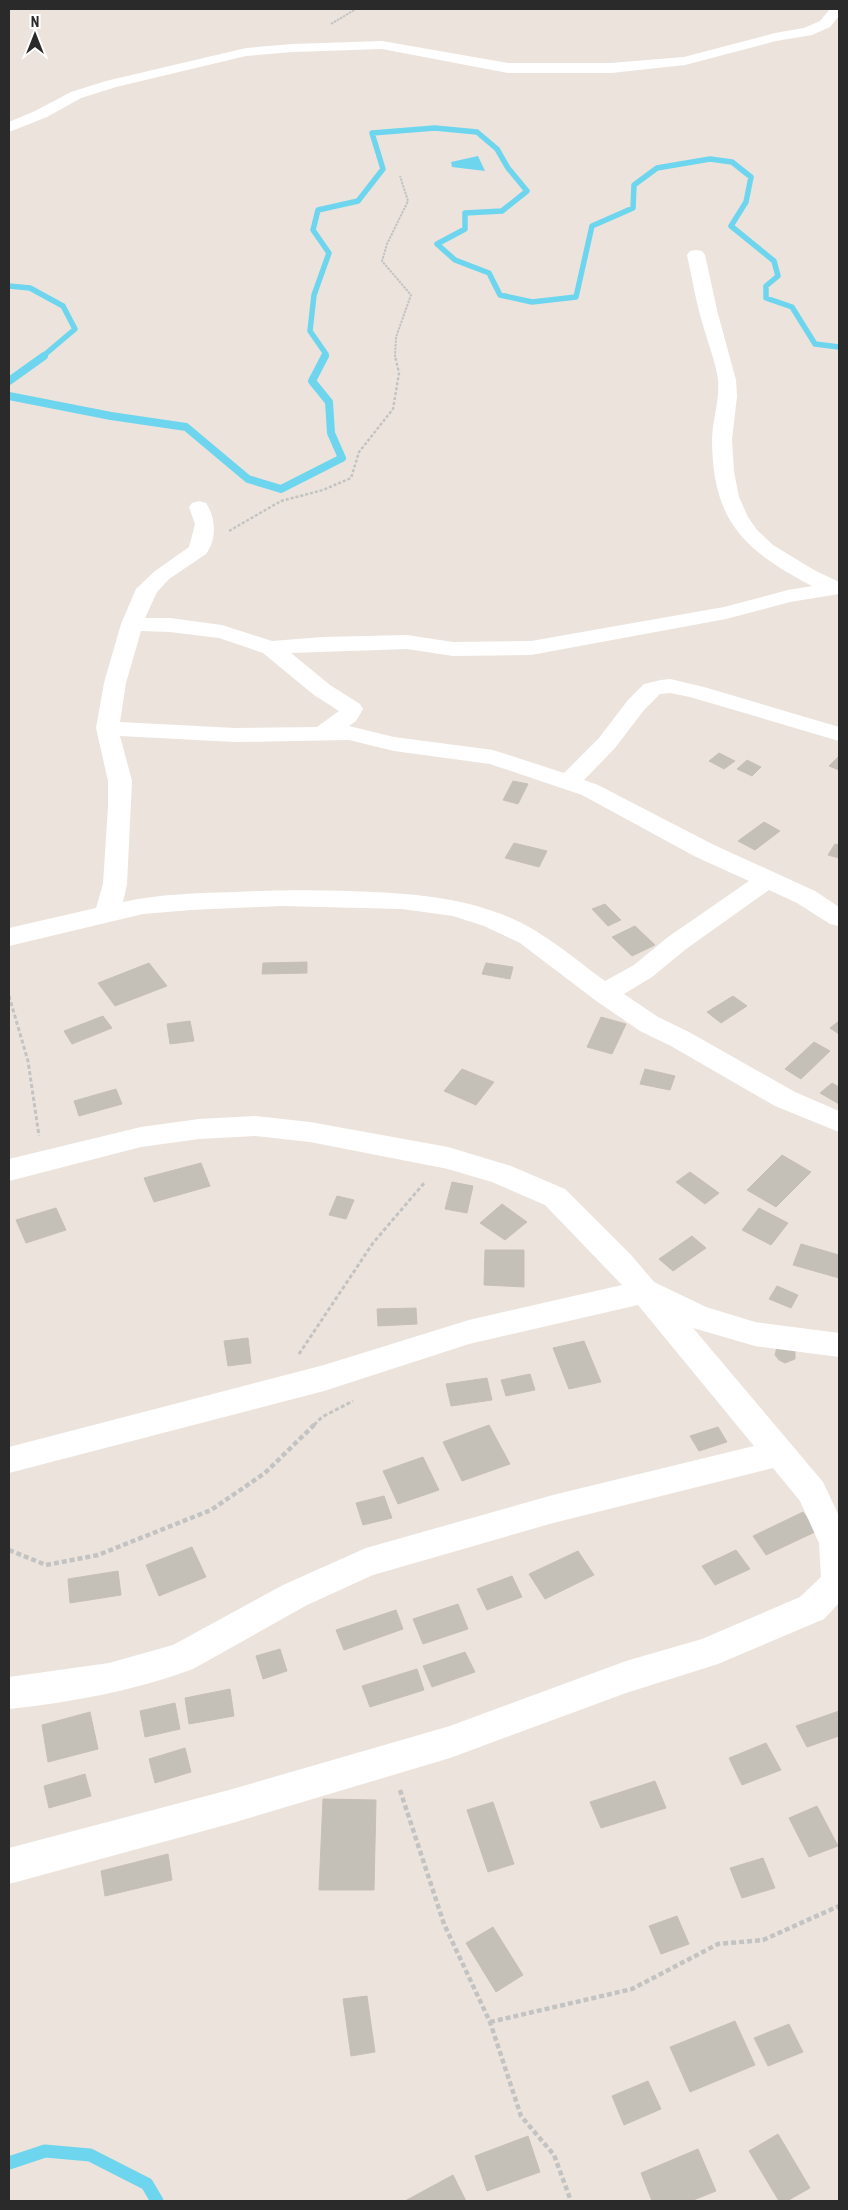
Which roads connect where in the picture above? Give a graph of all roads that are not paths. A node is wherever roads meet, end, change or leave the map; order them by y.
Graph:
1 (837, 9) edge
2 (9, 126) edge
3 (696, 255) dead end
4 (199, 507) dead end
5 (836, 588) edge
6 (132, 624) junction
7 (271, 648) junction
8 (107, 728) junction
9 (324, 732) junction
10 (839, 734) edge
11 (569, 782) junction
12 (768, 879) junction
13 (107, 914) junction
14 (839, 918) edge
15 (9, 937) edge
16 (604, 994) junction
17 (839, 1122) edge
18 (9, 1170) edge
19 (646, 1291) junction
20 (839, 1345) edge
21 (779, 1452) junction
22 (9, 1460) edge
23 (9, 1694) edge
24 (9, 1866) edge

1 - 2 street
3 - 5 street
4 - 6 street
5 - 7 street
6 - 7 street
6 - 8 street
7 - 9 street
8 - 9 street
8 - 13 street
9 - 11 street
10 - 11 street
11 - 12 street
12 - 14 street
12 - 16 street
13 - 15 street
13 - 16 street
16 - 17 street
18 - 19 street
19 - 20 street
19 - 21 street
19 - 22 street
21 - 23 street
21 - 24 street

